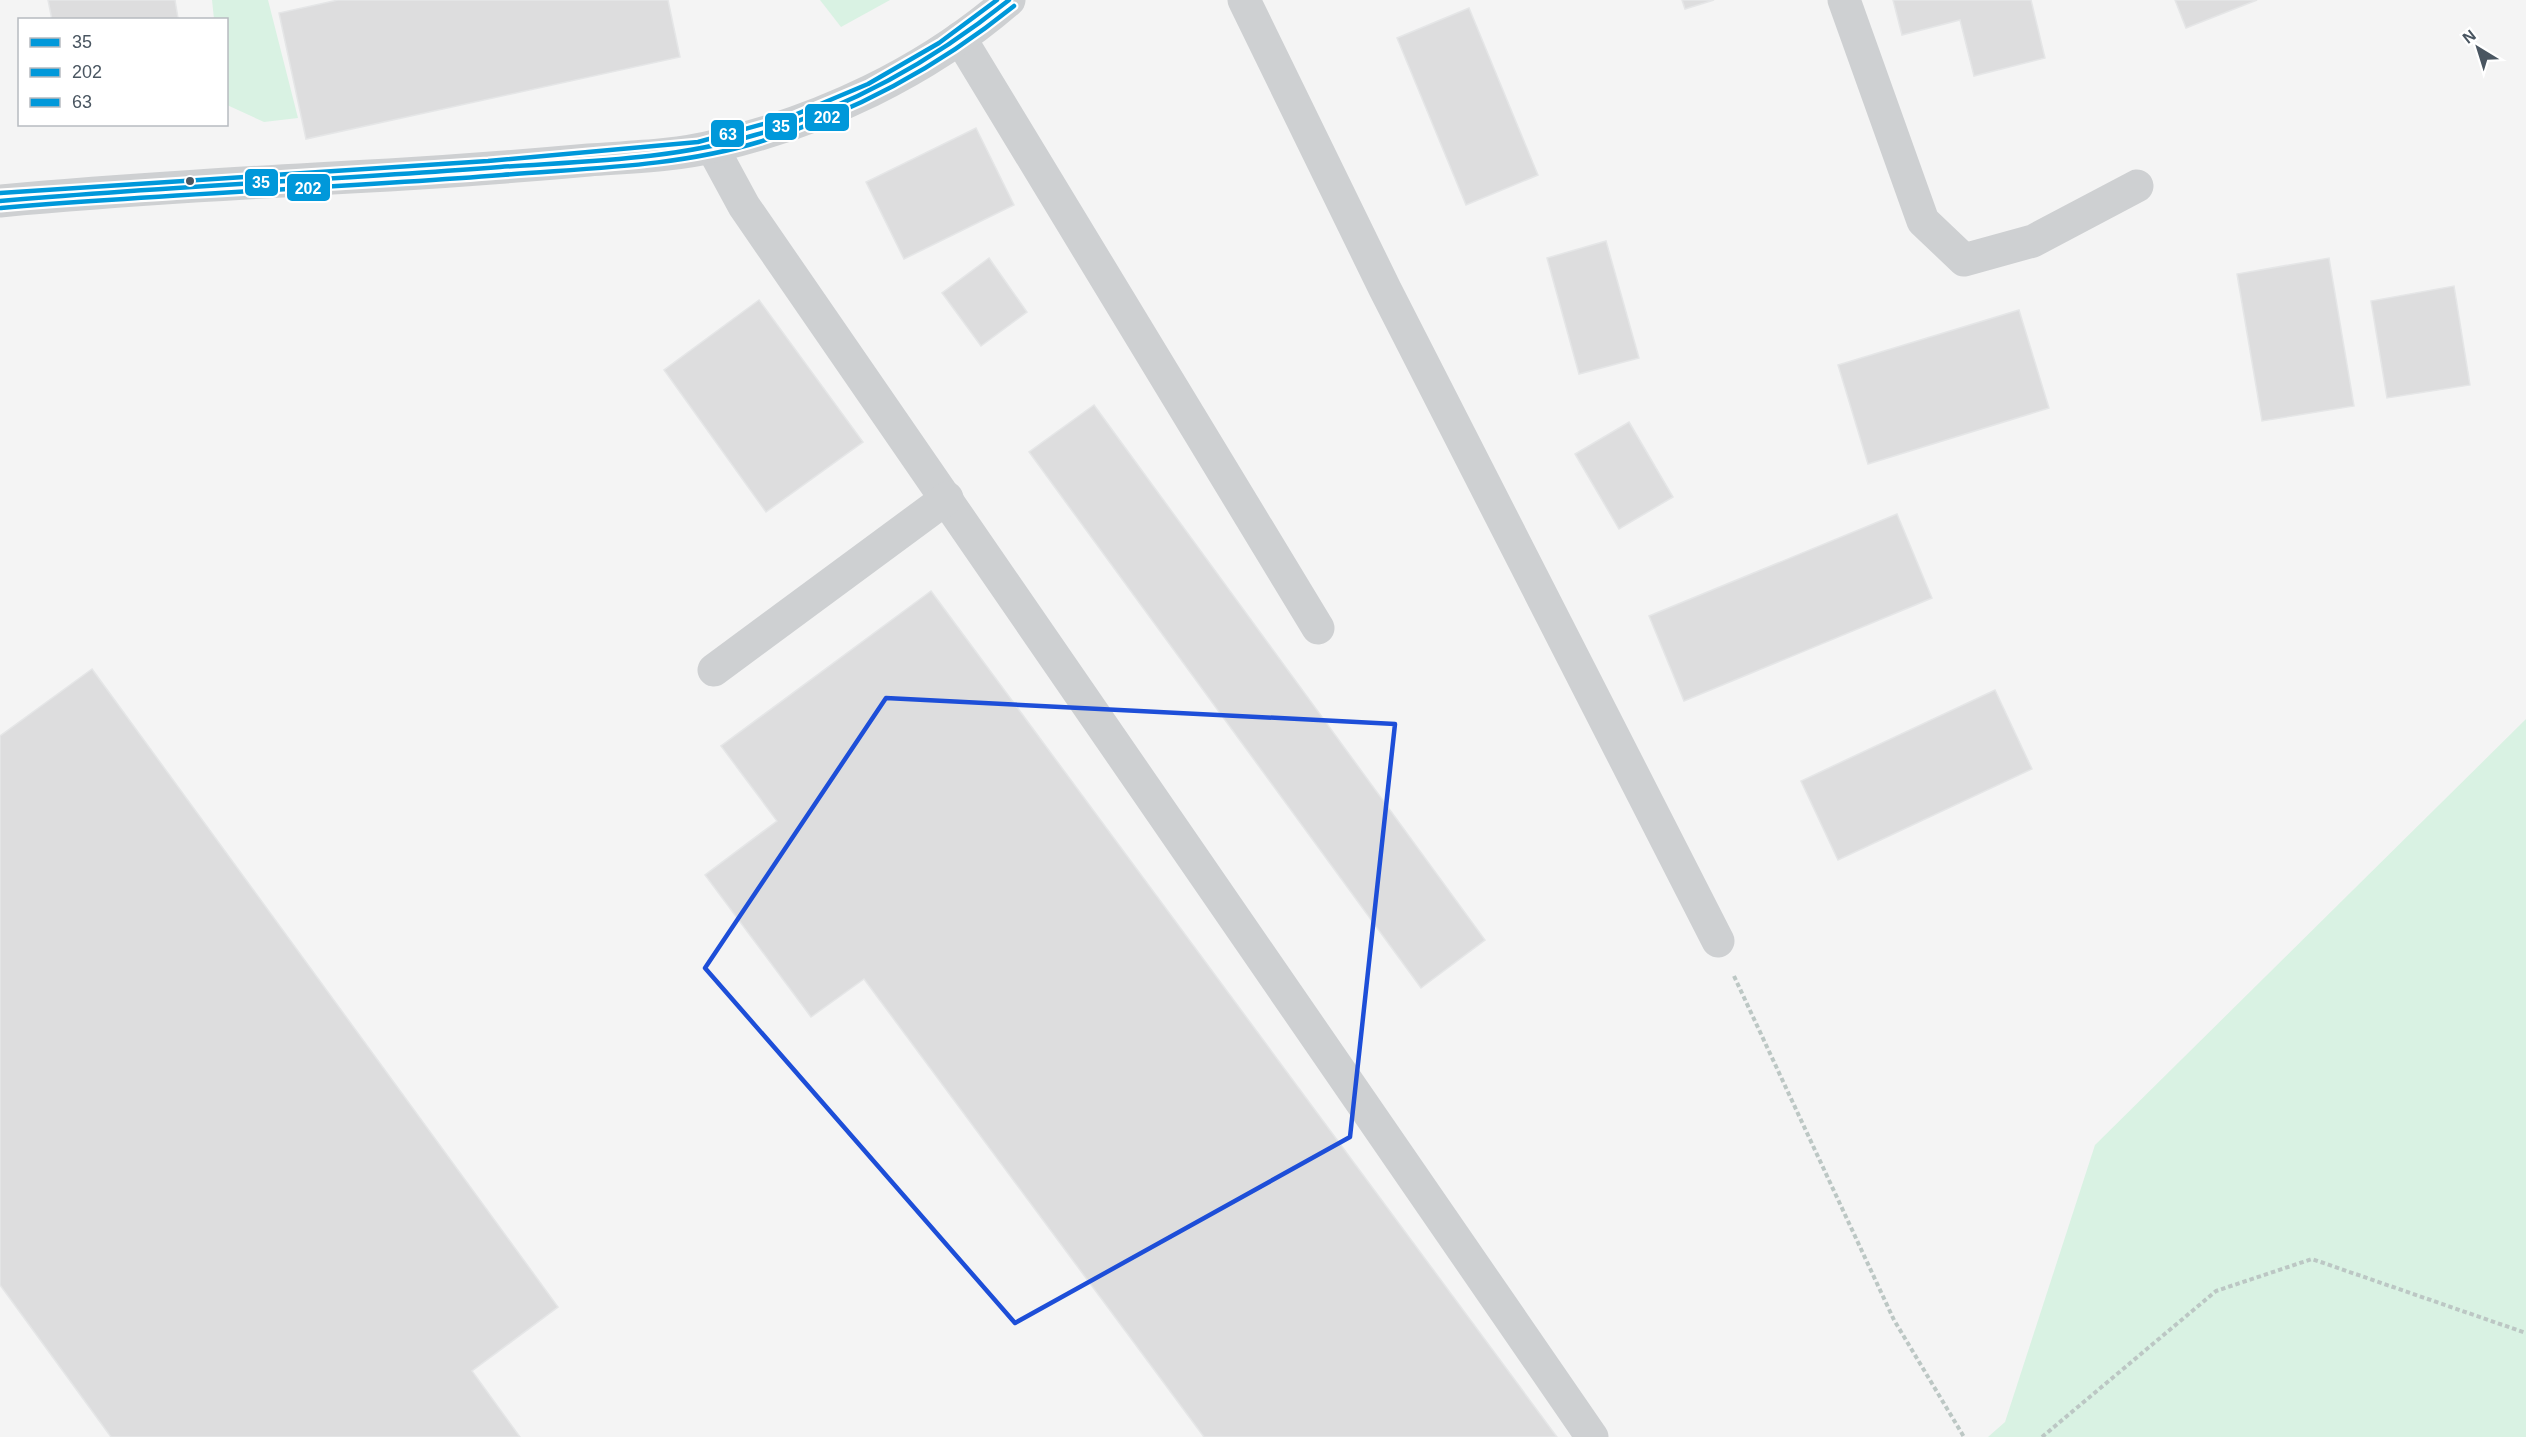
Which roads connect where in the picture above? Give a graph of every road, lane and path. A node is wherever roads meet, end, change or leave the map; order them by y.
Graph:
1 (1010, 0) edge
2 (1244, 0) edge
3 (1844, 0) edge
4 (960, 38) junction
5 (712, 147) junction
6 (2137, 186) dead end
7 (0, 201) edge
8 (947, 498) junction
9 (1318, 628) dead end
10 (714, 670) dead end
11 (1718, 941) joint
12 (2526, 1333) edge
13 (1592, 1437) edge
14 (1964, 1437) edge
15 (2042, 1437) edge

1 - 4 street
2 - 11 street
3 - 6 street
4 - 5 street
4 - 9 street
5 - 7 street
5 - 8 street
8 - 10 street
8 - 13 street
11 - 14 path
12 - 15 path

